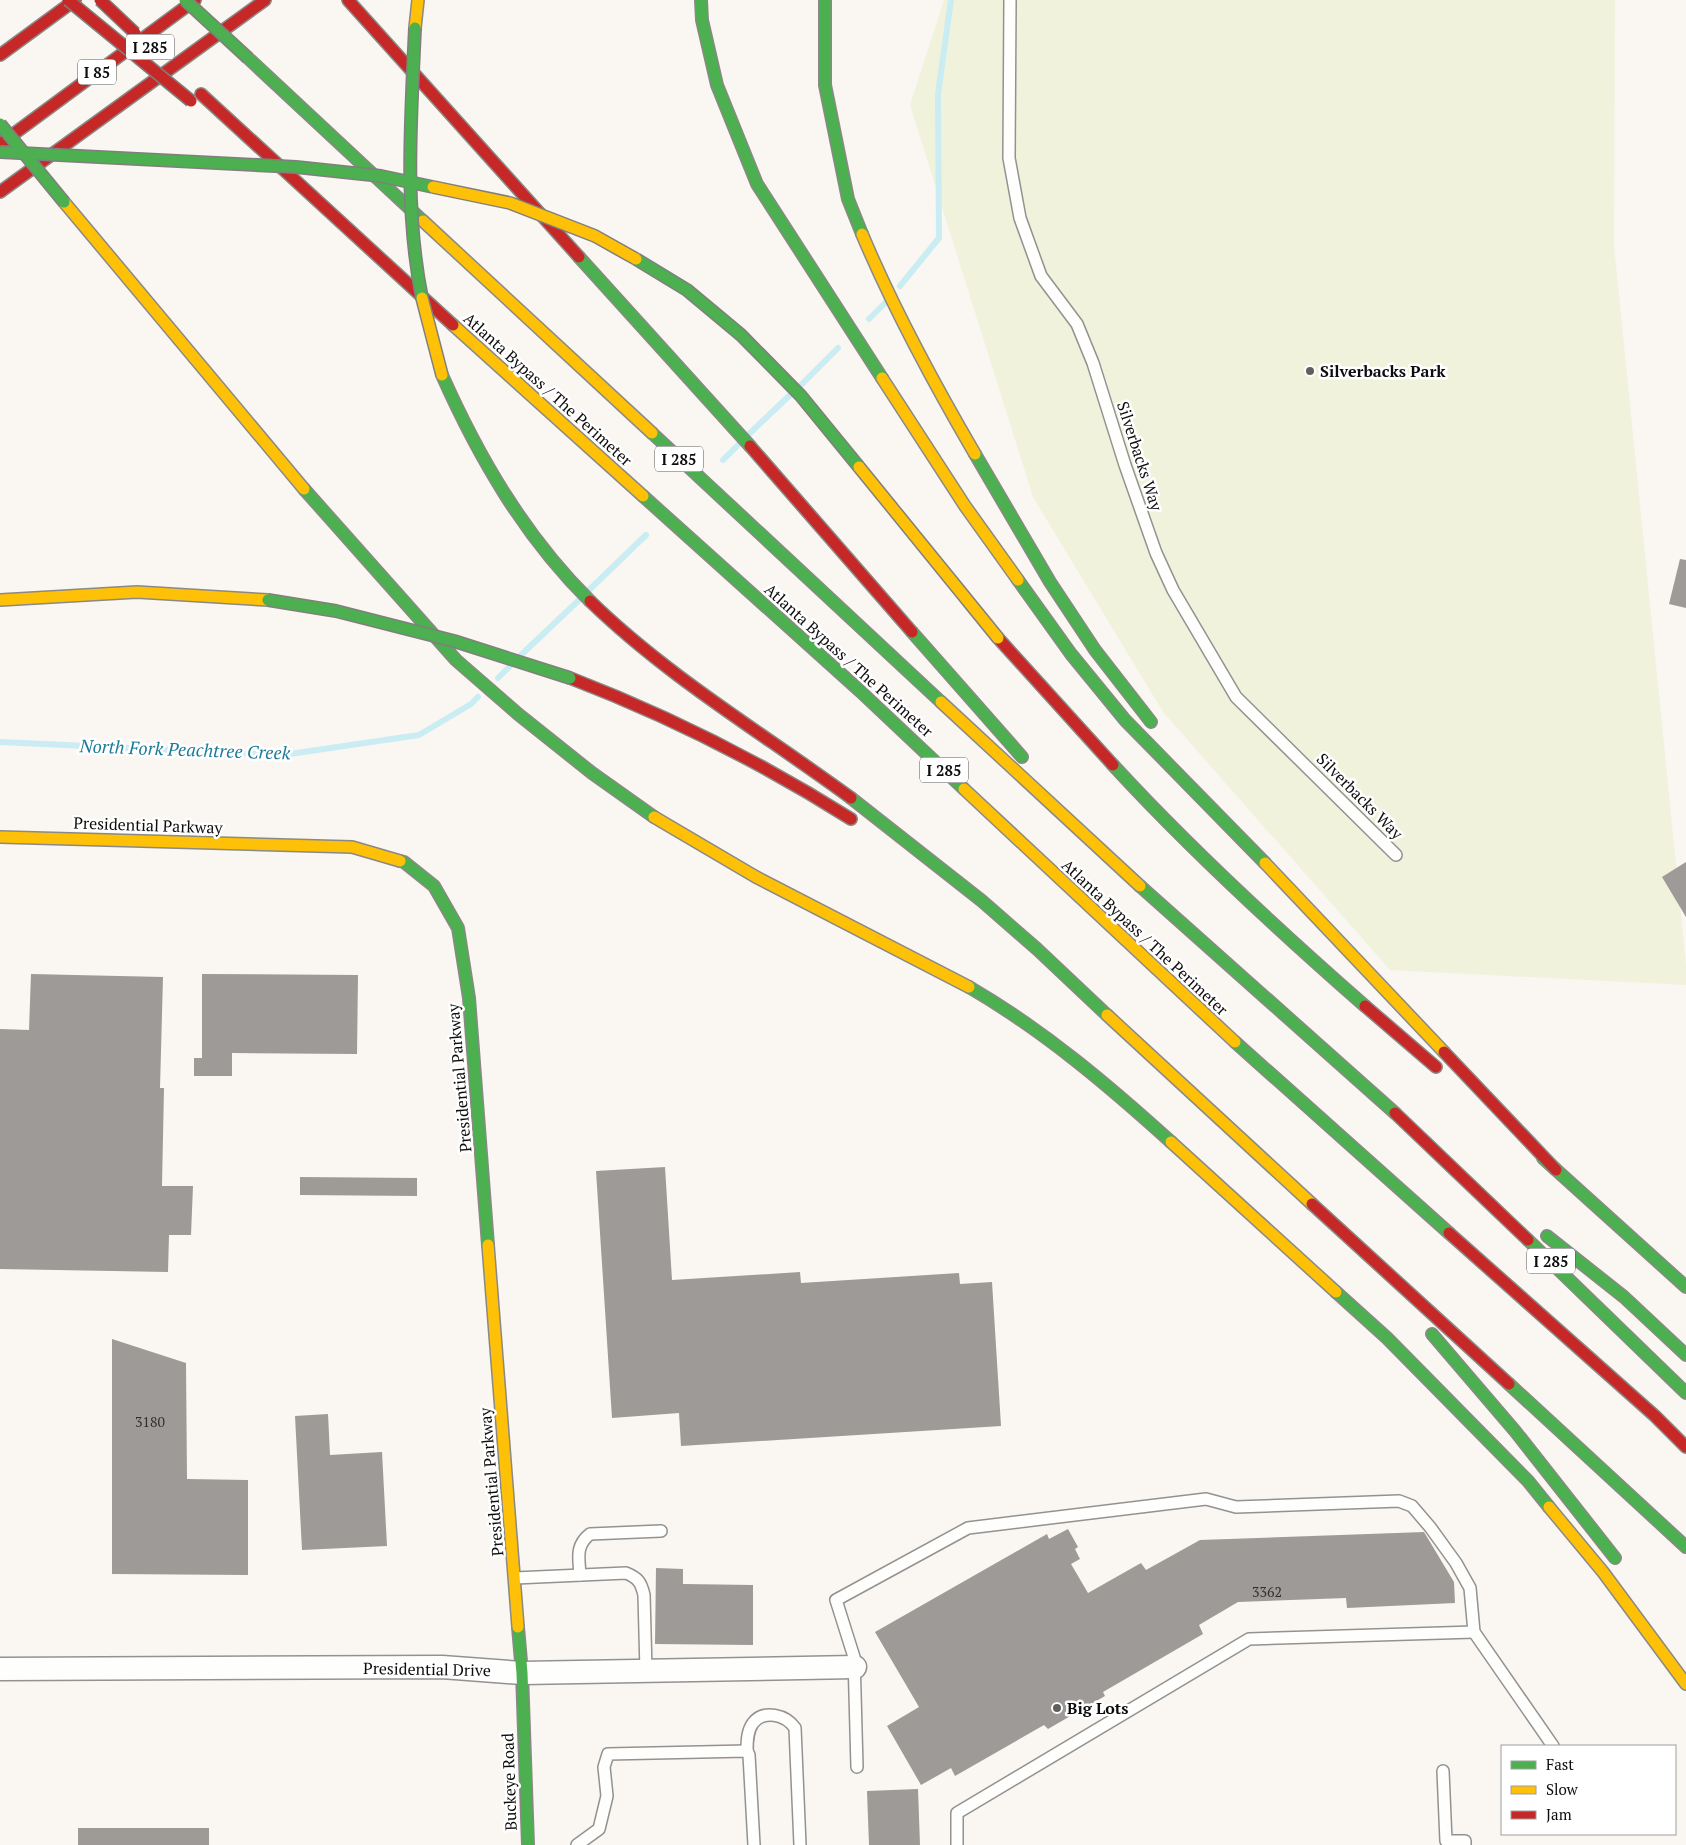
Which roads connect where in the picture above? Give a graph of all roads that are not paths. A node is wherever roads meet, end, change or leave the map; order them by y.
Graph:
1 (68, 0) edge
2 (74, 0) edge
3 (100, 0) edge
4 (185, 0) edge
5 (195, 0) edge
6 (265, 0) edge
7 (348, 0) edge
8 (417, 0) edge
9 (700, 0) edge
10 (825, 0) edge
11 (1010, 0) edge
12 (150, 47) dead end
13 (0, 54) edge
14 (165, 61) dead end
15 (179, 74) dead end
16 (0, 124) edge
17 (0, 144) edge
18 (0, 152) edge
19 (0, 192) edge
20 (0, 600) edge
21 (1160, 734) dead end
22 (1177, 758) dead end
23 (858, 823) dead end
24 (1230, 827) junction
25 (0, 837) edge
26 (897, 848) dead end
27 (1396, 854) dead end
28 (1110, 859) junction
29 (1012, 927) junction
30 (1443, 1073) dead end
31 (1473, 1099) dead end
32 (1416, 1130) junction
33 (1556, 1170) junction
34 (1500, 1198) dead end
35 (1539, 1229) dead end
36 (1360, 1249) junction
37 (1686, 1286) edge
38 (1686, 1355) edge
39 (1686, 1393) edge
40 (1686, 1447) edge
41 (661, 1531) dead end
42 (1686, 1547) edge
43 (1624, 1571) dead end
44 (580, 1575) junction
45 (515, 1578) junction
46 (1648, 1613) dead end
47 (1474, 1632) junction
48 (855, 1667) junction
49 (0, 1668) edge
50 (646, 1671) junction
51 (522, 1673) junction
52 (1686, 1682) edge
53 (523, 1718) joint
54 (1552, 1745) edge
55 (747, 1751) junction
56 (857, 1767) dead end
57 (1443, 1771) dead end
58 (528, 1845) edge
59 (578, 1845) edge
60 (754, 1845) edge
61 (800, 1845) edge
62 (957, 1845) edge
63 (1465, 1845) edge

1 - 40 main road, Atlanta Bypass / The Perimeter / I 285, bridge
2 - 13 main road
3 - 12 main road, I 285, bridge
4 - 28 main road, Atlanta Bypass / The Perimeter / I 285, bridge
5 - 17 main road, I 85
6 - 19 main road
7 - 28 main road
8 - 29 main road, bridge
9 - 24 main road
10 - 21 main road
11 - 27 lane, Silverbacks Way
14 - 15 main road, I 285
16 - 52 main road, bridge
18 - 30 main road, bridge
20 - 23 main road, bridge
22 - 24 main road
24 - 33 main road
25 - 45 main road, Presidential Parkway
26 - 29 main road
28 - 32 main road, Atlanta Bypass / The Perimeter / I 285
29 - 36 main road
31 - 33 main road
32 - 34 main road
32 - 39 main road, Atlanta Bypass / The Perimeter / I 285
33 - 37 main road
35 - 38 main road
36 - 42 main road
36 - 43 main road
41 - 44 lane
44 - 45 lane
44 - 50 lane
45 - 51 main road, Presidential Parkway
46 - 52 main road
47 - 48 lane
47 - 54 lane
47 - 62 lane
48 - 50 street, Presidential Drive
48 - 56 lane
49 - 51 street, Presidential Drive
50 - 51 street, Presidential Drive
51 - 53 main road, Presidential Parkway
53 - 58 main road, Buckeye Road
55 - 59 lane
55 - 60 lane
55 - 61 lane
57 - 63 lane

